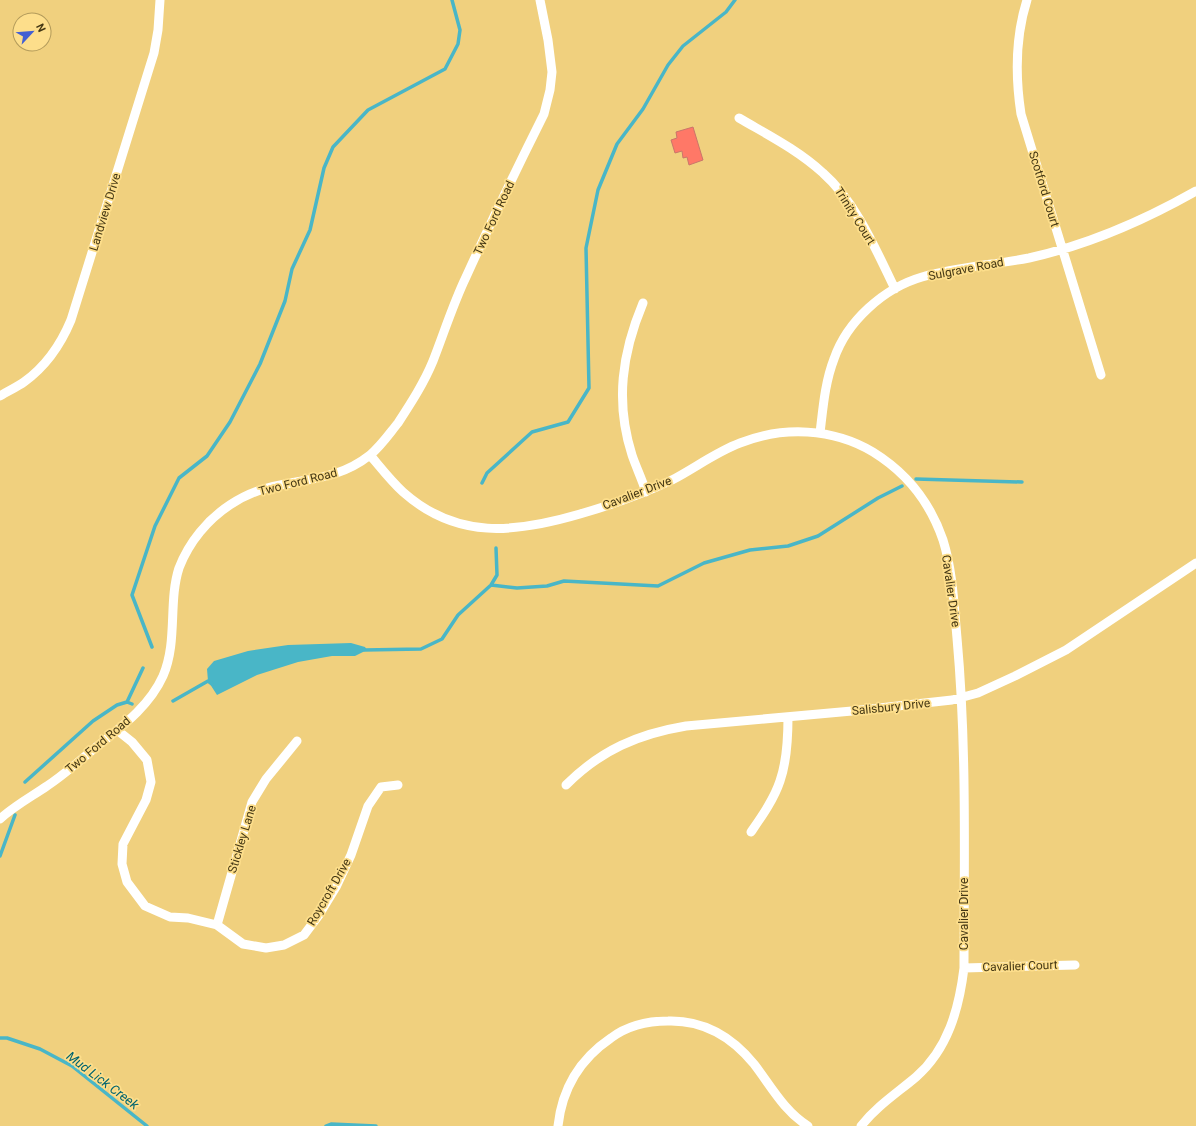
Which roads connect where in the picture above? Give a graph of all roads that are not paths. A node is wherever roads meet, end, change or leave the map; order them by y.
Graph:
1 (160, 0) edge
2 (540, 0) edge
3 (1027, 0) edge
4 (739, 118) dead end
5 (1196, 191) edge
6 (1062, 250) junction
7 (895, 289) junction
8 (643, 303) dead end
9 (1101, 375) dead end
10 (0, 396) edge
11 (820, 433) junction
12 (370, 455) junction
13 (646, 492) junction
14 (1196, 563) edge
15 (961, 698) junction
16 (788, 717) junction
17 (117, 730) junction
18 (297, 741) dead end
19 (398, 785) dead end
20 (566, 785) dead end
21 (0, 819) edge
22 (751, 832) dead end
23 (217, 925) junction
24 (1076, 965) dead end
25 (964, 968) junction
26 (558, 1126) edge
27 (808, 1126) edge
28 (861, 1126) edge

1 - 10 street, Landview Drive
2 - 12 street, Two Ford Road
3 - 6 street, Scotford Court
4 - 7 street, Trinity Court
5 - 6 street, Sulgrave Road
6 - 7 street, Sulgrave Road
6 - 9 street, Scotford Court
7 - 11 street, Sulgrave Road
8 - 13 street
11 - 13 street, Cavalier Drive
11 - 15 street, Cavalier Drive
12 - 13 street, Cavalier Drive
12 - 17 street, Two Ford Road
14 - 15 street, Salisbury Drive
15 - 16 street, Salisbury Drive
15 - 25 street, Cavalier Drive
16 - 20 street, Salisbury Drive
16 - 22 street
17 - 21 street, Two Ford Road
17 - 23 street, Roycroft Drive
18 - 23 street, Stickley Lane
19 - 23 street, Roycroft Drive
24 - 25 street, Cavalier Court
25 - 28 street, Cavalier Drive
26 - 27 street

